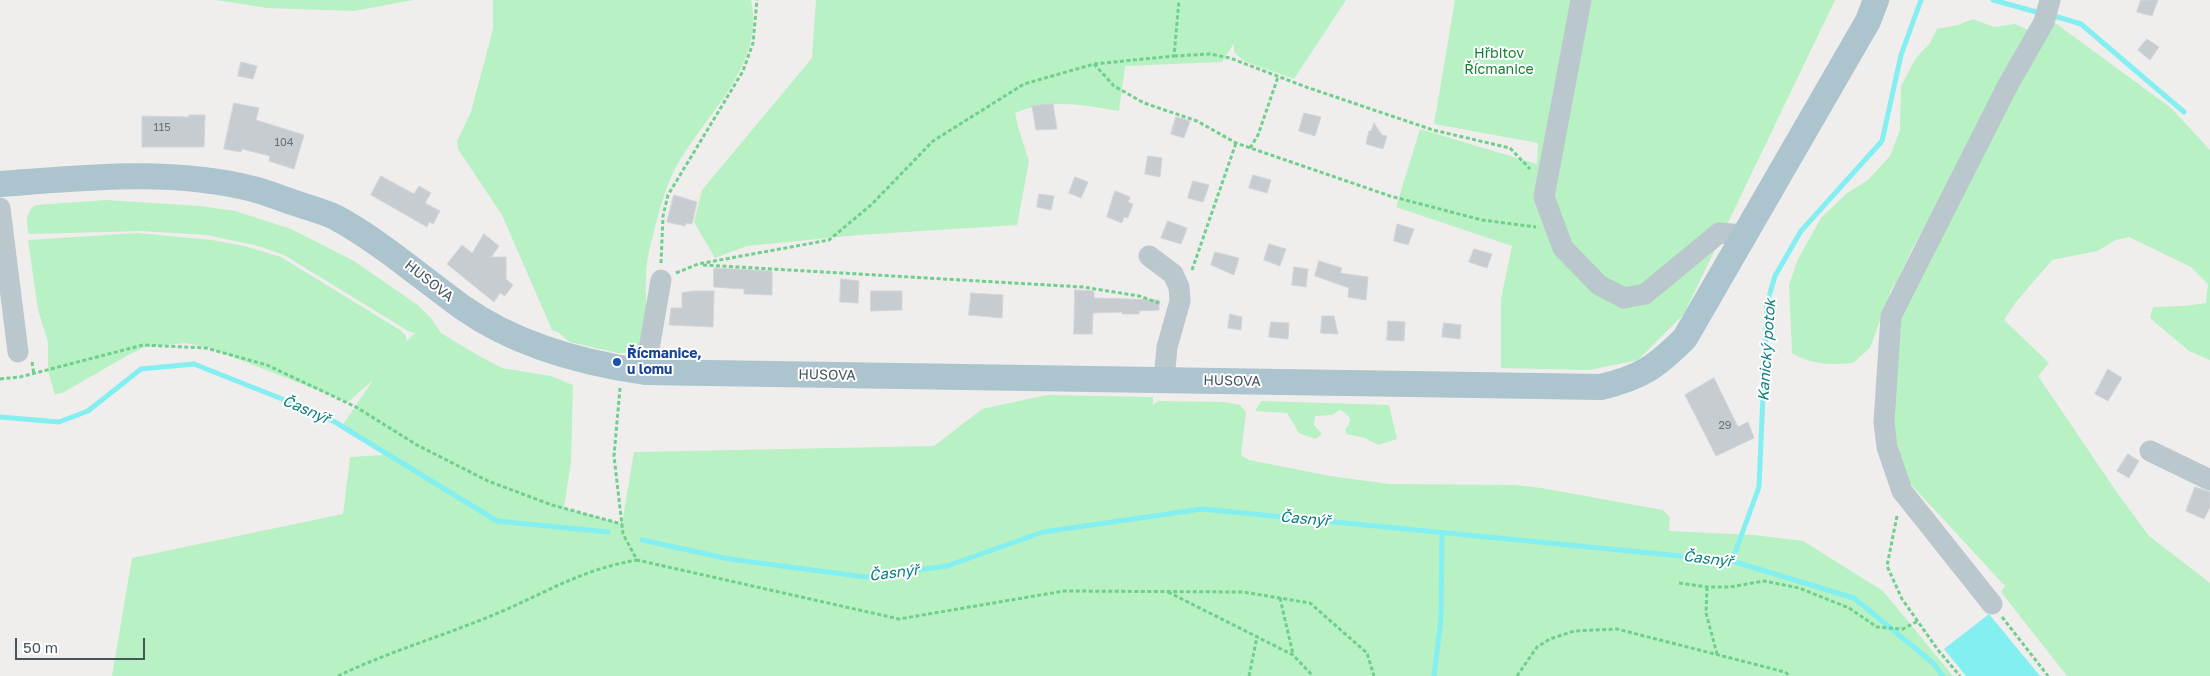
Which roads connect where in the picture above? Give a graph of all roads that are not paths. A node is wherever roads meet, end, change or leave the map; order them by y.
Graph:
1 (1581, 0) edge
2 (1876, 0) edge
3 (2050, 0) edge
4 (0, 184) edge
5 (0, 208) edge
6 (1744, 235) junction
7 (2, 243) edge
8 (1149, 256) dead end
9 (661, 280) road end
10 (18, 352) dead end
11 (634, 370) junction
12 (1164, 380) junction
13 (2150, 450) dead end
14 (2210, 480) edge
15 (1992, 604) road end

1 - 6 street
2 - 6 main road, HUSOVA
3 - 15 street
4 - 11 main road, HUSOVA
5 - 7 street
6 - 12 main road, HUSOVA
7 - 10 street
8 - 12 street
9 - 11 street
11 - 12 main road, HUSOVA
13 - 14 street

